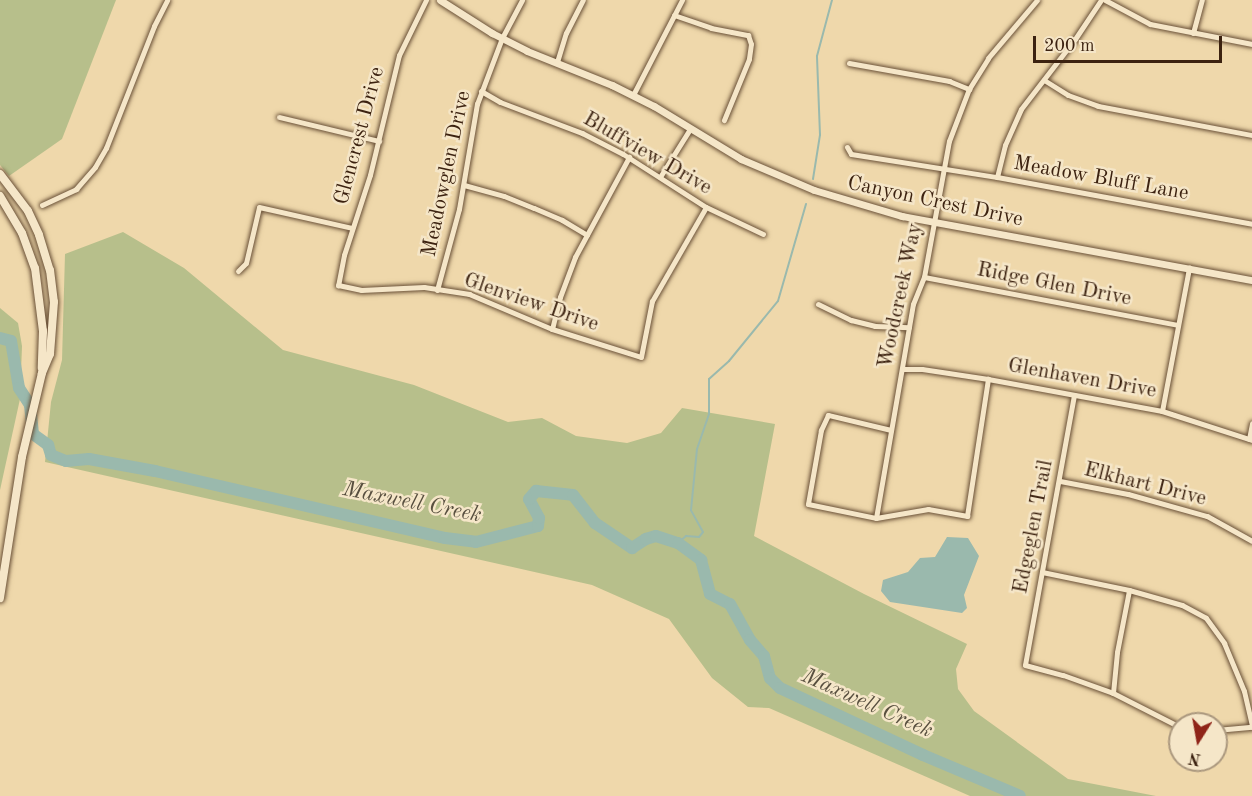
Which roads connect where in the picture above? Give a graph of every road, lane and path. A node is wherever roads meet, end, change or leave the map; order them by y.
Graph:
1 (167, 0) edge
2 (426, 0) edge
3 (440, 0) edge
4 (522, 0) edge
5 (583, 0) edge
6 (681, 0) edge
7 (1037, 0) edge
8 (1103, 0) edge
9 (1202, 0) edge
10 (674, 15) junction
11 (1193, 33) junction
12 (502, 38) junction
13 (1252, 44) edge
14 (557, 62) junction
15 (849, 63) dead end
16 (1044, 80) junction
17 (969, 89) junction
18 (481, 91) junction
19 (633, 95) junction
20 (279, 117) dead end
21 (724, 120) dead end
22 (690, 129) junction
23 (1252, 135) edge
24 (379, 141) junction
25 (847, 147) dead end
26 (629, 157) junction
27 (944, 168) junction
28 (0, 174) edge
29 (660, 177) junction
30 (997, 177) junction
31 (464, 186) junction
32 (0, 196) edge
33 (42, 205) dead end
34 (706, 207) junction
35 (934, 222) junction
36 (1252, 224) edge
37 (352, 228) junction
38 (763, 234) dead end
39 (587, 236) junction
40 (1189, 268) junction
41 (238, 271) dead end
42 (924, 277) junction
43 (1252, 280) edge
44 (338, 285) joint
45 (437, 290) junction
46 (818, 303) dead end
47 (1178, 325) junction
48 (909, 327) junction
49 (552, 329) junction
50 (902, 369) junction
51 (42, 373) junction
52 (988, 379) junction
53 (1074, 394) junction
54 (1162, 411) junction
55 (1252, 423) edge
56 (891, 430) junction
57 (1251, 440) edge
58 (1060, 481) junction
59 (876, 518) junction
60 (1252, 541) edge
61 (1042, 572) junction
62 (1129, 590) junction
63 (0, 598) edge
64 (1113, 693) junction
65 (1168, 721) edge
66 (1252, 727) edge
67 (1228, 729) edge

1 - 33 street
2 - 24 street, Glencrest Drive
3 - 12 street, Canyon Crest Drive
4 - 12 street, Meadowglen Drive
5 - 14 street
6 - 10 street
7 - 17 street, Woodcreek Way
8 - 11 street
8 - 16 street
9 - 11 street
10 - 19 street
10 - 21 street
11 - 13 street
12 - 14 street, Canyon Crest Drive
12 - 18 street, Meadowglen Drive
14 - 19 street, Canyon Crest Drive
15 - 17 street
16 - 23 street
16 - 30 street
17 - 27 street, Woodcreek Way
18 - 26 street, Bluffview Drive
18 - 31 street, Meadowglen Drive
19 - 22 street, Canyon Crest Drive
20 - 24 street
22 - 29 street
22 - 35 street, Canyon Crest Drive
24 - 37 street, Glencrest Drive
25 - 27 street, Meadow Bluff Lane
26 - 29 street, Bluffview Drive
26 - 39 street
27 - 30 street, Meadow Bluff Lane
27 - 35 street, Woodcreek Way
28 - 51 main road
29 - 34 street, Bluffview Drive
30 - 36 street, Meadow Bluff Lane
31 - 39 street
31 - 45 street, Meadowglen Drive
32 - 51 main road
34 - 38 street, Bluffview Drive
34 - 49 street, Glenview Drive
35 - 40 street, Canyon Crest Drive
35 - 42 street, Woodcreek Way
37 - 41 street
37 - 44 street, Glencrest Drive
39 - 49 street
40 - 43 street, Canyon Crest Drive
40 - 47 street
42 - 47 street, Ridge Glen Drive
42 - 48 street, Woodcreek Way
44 - 45 street, Glenview Drive
45 - 49 street, Glenview Drive
46 - 48 street
47 - 54 street
48 - 50 street, Woodcreek Way
50 - 52 street, Glenhaven Drive
50 - 56 street, Woodcreek Way
51 - 63 main road
52 - 53 street, Glenhaven Drive
52 - 59 street
53 - 54 street, Glenhaven Drive
53 - 58 street, Edgeglen Trail
54 - 57 street, Glenhaven Drive
55 - 57 street
56 - 59 street, Woodcreek Way
56 - 59 street
58 - 60 street, Elkhart Drive
58 - 61 street, Edgeglen Trail
61 - 62 street
61 - 64 street, Edgeglen Trail
62 - 64 street
62 - 66 street
64 - 65 street
66 - 67 street

